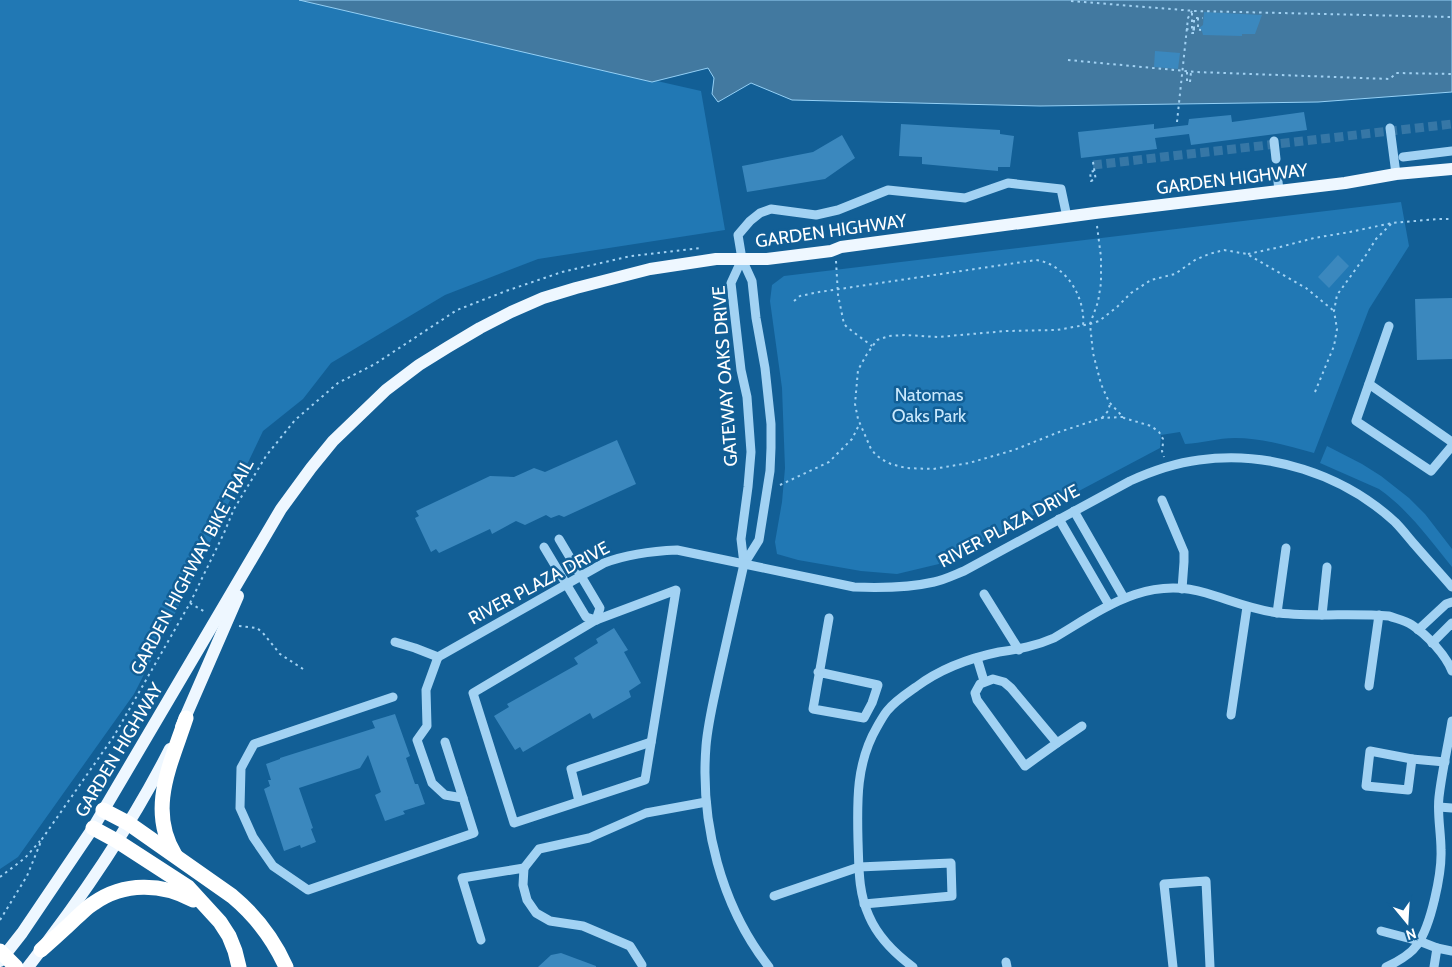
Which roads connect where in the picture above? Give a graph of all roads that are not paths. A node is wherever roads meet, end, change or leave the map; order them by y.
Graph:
1 (1390, 128) dead end
2 (1274, 141) dead end
3 (1452, 151) edge
4 (1403, 157) dead end
5 (1276, 159) dead end
6 (1452, 169) edge
7 (1277, 172) dead end
8 (1396, 174) junction
9 (1279, 191) junction
10 (1067, 218) junction
11 (742, 260) junction
12 (1389, 326) dead end
13 (1369, 384) junction
14 (1452, 442) edge
15 (1452, 446) edge
16 (1162, 500) dead end
17 (1074, 511) junction
18 (1059, 519) junction
19 (559, 538) dead end
20 (544, 547) dead end
21 (1286, 548) dead end
22 (258, 550) junction
23 (744, 564) junction
24 (1327, 567) dead end
25 (581, 576) junction
26 (566, 584) junction
27 (1452, 587) edge
28 (1182, 588) junction
29 (984, 594) dead end
30 (1124, 598) junction
31 (1452, 602) edge
32 (1109, 605) junction
33 (1247, 607) junction
34 (1277, 613) junction
35 (1322, 615) junction
36 (1379, 615) junction
37 (828, 618) dead end
38 (596, 620) junction
39 (1452, 623) edge
40 (1418, 630) junction
41 (395, 642) dead end
42 (1432, 643) junction
43 (1019, 650) junction
44 (438, 657) junction
45 (977, 658) junction
46 (1452, 671) edge
47 (818, 672) junction
48 (984, 681) junction
49 (1369, 686) dead end
50 (393, 697) dead end
51 (872, 703) junction
52 (885, 714) junction
53 (1231, 716) dead end
54 (186, 718) junction
55 (1452, 721) edge
56 (1082, 726) dead end
57 (445, 742) dead end
58 (651, 742) junction
59 (1057, 743) junction
60 (1412, 759) junction
61 (1447, 768) edge
62 (463, 798) junction
63 (579, 801) junction
64 (706, 802) junction
65 (1439, 807) junction
66 (1452, 808) edge
67 (103, 810) junction
68 (128, 823) junction
69 (93, 828) junction
70 (117, 841) junction
71 (175, 856) junction
72 (524, 868) junction
73 (859, 868) junction
74 (774, 896) dead end
75 (864, 904) junction
76 (210, 912) junction
77 (1381, 931) dead end
78 (481, 940) dead end
79 (1419, 941) junction
80 (1438, 948) junction
81 (41, 950) junction
82 (0, 951) edge
83 (1452, 951) edge
84 (0, 961) edge
85 (642, 965) dead end
86 (16, 967) edge
87 (28, 967) edge
88 (239, 967) edge
89 (286, 967) edge
90 (769, 967) edge
91 (913, 967) edge
92 (1173, 967) edge
93 (1210, 967) edge
94 (1386, 967) edge
95 (1434, 967) edge

1 - 8 street
2 - 5 street
3 - 4 street
6 - 8 main road, GARDEN HIGHWAY
7 - 9 street
8 - 9 main road, GARDEN HIGHWAY
9 - 10 main road, GARDEN HIGHWAY
10 - 11 main road, GARDEN HIGHWAY
10 - 11 street
11 - 22 main road, GARDEN HIGHWAY
11 - 23 street, GATEWAY OAKS DRIVE
11 - 23 street, GATEWAY OAKS DRIVE
12 - 13 street
13 - 14 street
13 - 15 street
16 - 28 street
17 - 18 street, RIVER PLAZA DRIVE
17 - 27 street, RIVER PLAZA DRIVE
17 - 30 street
18 - 23 street, RIVER PLAZA DRIVE
18 - 32 street
19 - 25 street
20 - 26 street
21 - 34 street
22 - 54 main road, GARDEN HIGHWAY
22 - 67 main road, GARDEN HIGHWAY
23 - 25 street, RIVER PLAZA DRIVE
23 - 64 street, GATEWAY OAKS DRIVE
24 - 35 street
25 - 26 street, RIVER PLAZA DRIVE
25 - 38 street
26 - 38 street
26 - 44 street, RIVER PLAZA DRIVE
28 - 30 street
28 - 33 street
29 - 43 street
30 - 32 street
31 - 40 street
32 - 43 street
33 - 34 street
33 - 53 street
34 - 35 street
35 - 36 street
36 - 40 street
36 - 49 street
37 - 47 street
38 - 58 street
38 - 63 street
39 - 42 street
40 - 42 street
41 - 44 street
42 - 46 street
43 - 45 street
44 - 62 street
45 - 48 street
45 - 52 street
47 - 51 street
47 - 51 street
48 - 59 street
48 - 59 street
50 - 62 street
51 - 52 street
52 - 73 street
54 - 68 main road, GARDEN HIGHWAY
54 - 71 highway
55 - 61 street
56 - 59 street
57 - 62 street
58 - 63 street
58 - 63 street
60 - 60 street
60 - 61 street
61 - 65 street
64 - 72 street
64 - 90 street, GATEWAY OAKS DRIVE
65 - 66 street
65 - 79 street
67 - 68 highway
67 - 69 main road, GARDEN HIGHWAY
68 - 70 main road, GARDEN HIGHWAY
68 - 71 highway
69 - 70 highway
69 - 84 main road, GARDEN HIGHWAY
70 - 76 highway
70 - 81 main road, GARDEN HIGHWAY
71 - 89 highway
72 - 78 street
72 - 85 street
73 - 74 street
73 - 75 street
73 - 75 street
75 - 91 street
76 - 81 highway
76 - 88 highway
77 - 79 street
79 - 80 street
79 - 94 street
80 - 83 street
80 - 95 street
81 - 87 main road, GARDEN HIGHWAY
82 - 86 highway
92 - 93 street

